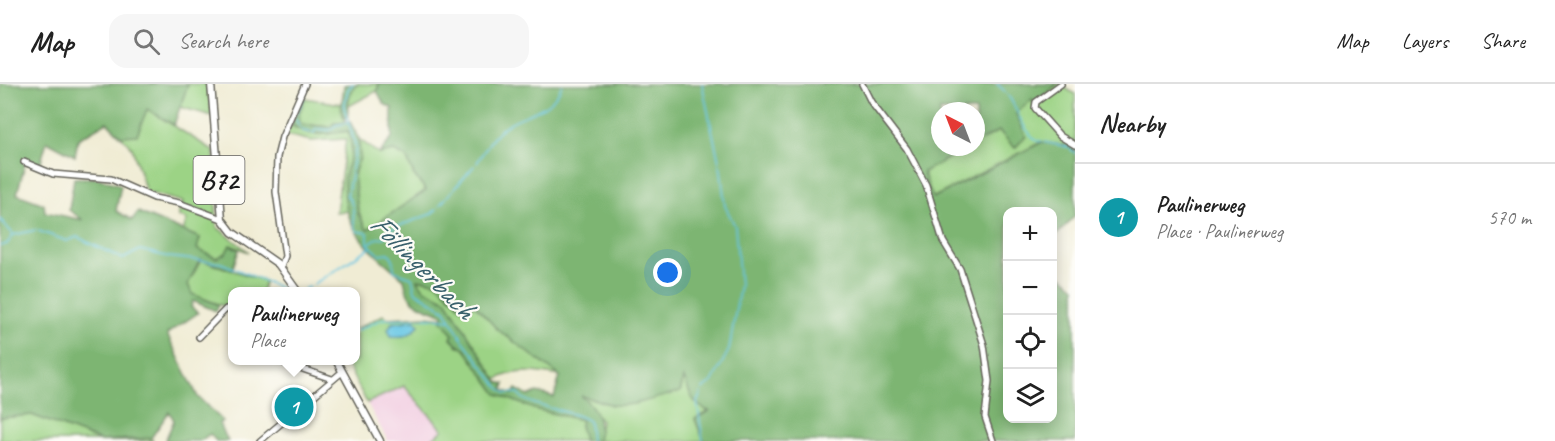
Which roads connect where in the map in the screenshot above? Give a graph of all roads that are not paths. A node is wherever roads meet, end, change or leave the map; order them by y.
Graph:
1 (211, 84) edge
2 (305, 84) edge
3 (862, 84) edge
4 (1061, 84) edge
5 (1075, 145) edge
6 (24, 162) dead end
7 (222, 219) junction
8 (281, 267) junction
9 (295, 287) edge
10 (228, 309) edge
11 (199, 337) dead end
12 (290, 365) edge
13 (338, 365) edge
14 (342, 372) junction
15 (332, 380) junction
16 (260, 441) edge
17 (380, 441) edge
18 (993, 441) edge

1 - 7 main road, B72
2 - 8 street
3 - 18 street
4 - 5 street
6 - 7 street
7 - 8 main road, B72
8 - 9 main road, B72
10 - 11 street
12 - 15 street
13 - 14 main road
14 - 15 street
14 - 17 main road
15 - 16 street

